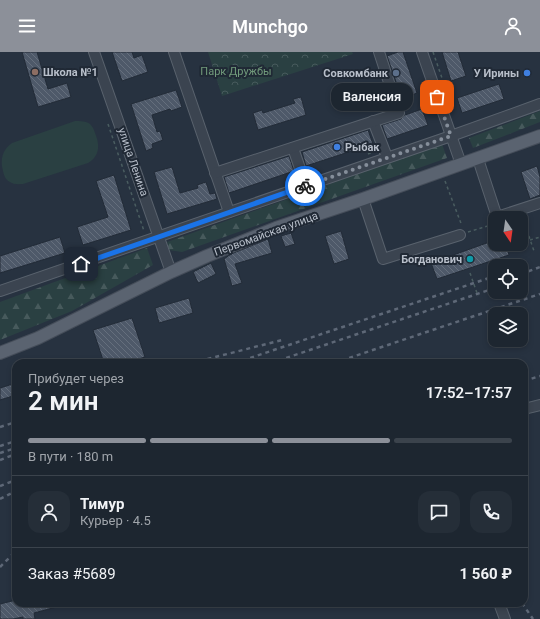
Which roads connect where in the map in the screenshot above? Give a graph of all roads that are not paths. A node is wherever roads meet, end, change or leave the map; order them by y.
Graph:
1 (94, 52) edge
2 (174, 52) edge
3 (379, 52) edge
4 (422, 52) edge
5 (540, 104) edge
6 (373, 122) junction
7 (451, 136) junction
8 (540, 136) edge
9 (293, 148) junction
10 (387, 158) junction
11 (478, 159) junction
12 (461, 164) junction
13 (215, 173) junction
14 (306, 186) junction
15 (364, 199) junction
16 (540, 204) edge
17 (229, 212) junction
18 (460, 235) road end
19 (158, 236) junction
20 (171, 272) junction
21 (0, 291) edge
22 (0, 353) edge
23 (540, 405) edge
24 (528, 408) edge
25 (500, 607) edge
26 (505, 619) edge

1 - 19 street, улица Ленина
2 - 13 street
3 - 6 street
4 - 7 street
5 - 7 street
6 - 9 street
6 - 10 street
7 - 10 street
7 - 12 street
8 - 11 main road, Первомайская улица
9 - 13 street
9 - 14 street
10 - 14 street
11 - 12 main road, Первомайская улица
11 - 16 street
12 - 15 main road, Первомайская улица
13 - 17 street
14 - 17 street
15 - 18 street
15 - 20 main road, Первомайская улица
17 - 19 street
19 - 20 street, улица Ленина
19 - 21 street
20 - 22 main road, Первомайская улица
23 - 24 street
25 - 26 street

